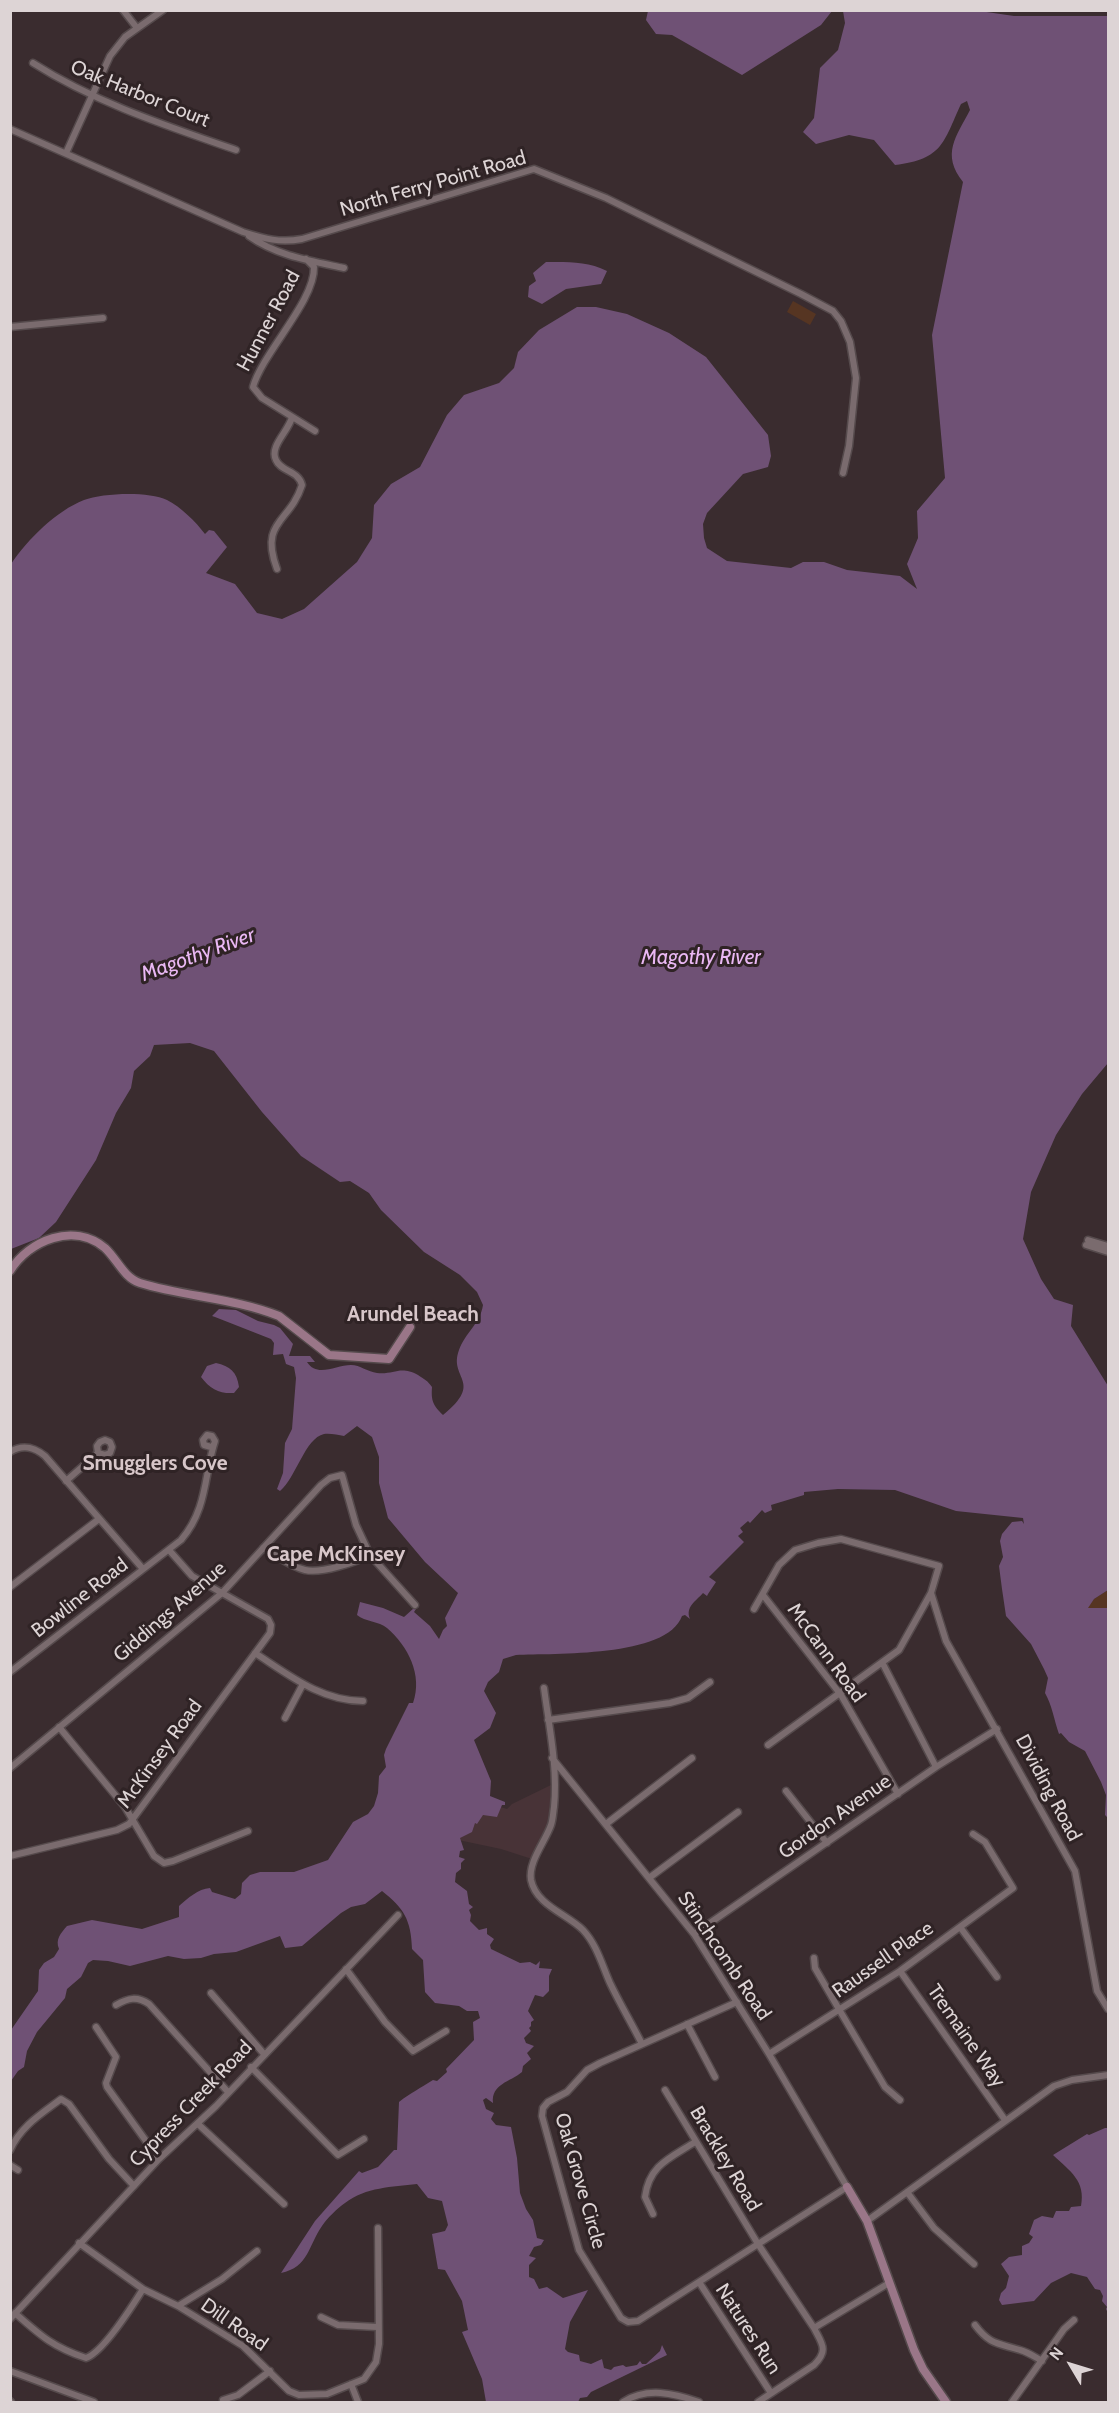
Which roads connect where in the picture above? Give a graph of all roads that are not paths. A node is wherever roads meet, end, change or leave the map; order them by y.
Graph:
1 (123, 10) edge
2 (163, 10) edge
3 (137, 28) junction
4 (33, 63) dead end
5 (92, 94) junction
6 (10, 129) edge
7 (236, 150) dead end
8 (66, 153) junction
9 (243, 232) junction
10 (306, 260) junction
11 (344, 268) dead end
12 (104, 318) dead end
13 (10, 327) edge
14 (292, 417) junction
15 (315, 431) dead end
16 (843, 473) dead end
17 (277, 569) dead end
18 (1108, 1246) edge
19 (1108, 1252) edge
20 (10, 1272) edge
21 (410, 1328) dead end
22 (211, 1447) dead end
23 (10, 1452) edge
24 (98, 1453) dead end
25 (66, 1480) junction
26 (99, 1519) junction
27 (262, 1548) junction
28 (169, 1550) junction
29 (370, 1555) junction
30 (143, 1569) junction
31 (10, 1587) edge
32 (222, 1593) junction
33 (931, 1593) junction
34 (763, 1595) junction
35 (415, 1605) dead end
36 (754, 1609) dead end
37 (255, 1653) junction
38 (883, 1664) junction
39 (10, 1672) edge
40 (710, 1682) dead end
41 (303, 1684) junction
42 (544, 1688) dead end
43 (841, 1695) junction
44 (363, 1701) dead end
45 (285, 1718) dead end
46 (548, 1720) junction
47 (59, 1728) junction
48 (997, 1729) junction
49 (768, 1745) dead end
50 (552, 1758) junction
51 (692, 1758) dead end
52 (936, 1767) junction
53 (10, 1768) edge
54 (786, 1791) dead end
55 (898, 1794) junction
56 (738, 1812) dead end
57 (134, 1819) junction
58 (606, 1824) junction
59 (248, 1831) dead end
60 (973, 1834) dead end
61 (827, 1843) junction
62 (10, 1856) edge
63 (649, 1878) junction
64 (398, 1915) dead end
65 (960, 1927) junction
66 (694, 1934) junction
67 (814, 1958) dead end
68 (346, 1969) junction
69 (900, 1971) junction
70 (997, 1977) dead end
71 (211, 1993) dead end
72 (737, 2002) junction
73 (116, 2005) dead end
74 (1108, 2009) edge
75 (840, 2011) junction
76 (687, 2024) junction
77 (96, 2026) dead end
78 (446, 2031) dead end
79 (642, 2044) junction
80 (264, 2054) junction
81 (769, 2054) junction
82 (251, 2067) junction
83 (1108, 2076) edge
84 (715, 2077) dead end
85 (665, 2090) dead end
86 (228, 2091) junction
87 (900, 2100) dead end
88 (1005, 2120) junction
89 (198, 2124) junction
90 (364, 2139) dead end
91 (695, 2142) junction
92 (10, 2150) edge
93 (159, 2159) junction
94 (10, 2165) edge
95 (18, 2170) dead end
96 (134, 2186) junction
97 (847, 2187) junction
98 (907, 2192) junction
99 (284, 2204) dead end
100 (653, 2214) dead end
101 (867, 2221) junction
102 (378, 2228) dead end
103 (79, 2243) junction
104 (758, 2244) junction
105 (257, 2251) dead end
106 (974, 2264) dead end
107 (699, 2282) junction
108 (889, 2283) junction
109 (143, 2289) junction
110 (178, 2306) junction
111 (13, 2316) edge
112 (321, 2317) dead end
113 (1074, 2320) dead end
114 (975, 2325) dead end
115 (377, 2327) junction
116 (814, 2328) junction
117 (1042, 2361) junction
118 (10, 2371) edge
119 (270, 2371) junction
120 (351, 2384) junction
121 (771, 2393) junction
122 (223, 2400) dead end
123 (94, 2403) edge
124 (358, 2403) edge
125 (623, 2403) edge
126 (699, 2403) edge
127 (758, 2403) edge
128 (946, 2403) edge
129 (1012, 2403) edge

1 - 3 street
2 - 3 street
3 - 5 street
4 - 5 street, Oak Harbor Court
5 - 7 street, Oak Harbor Court
5 - 8 street
6 - 8 street, North Ferry Point Road
8 - 9 street, North Ferry Point Road
9 - 10 street
9 - 16 street, North Ferry Point Road
10 - 11 street
10 - 14 street, Hunner Road
12 - 13 street
14 - 15 street, Hunner Road
14 - 17 street
18 - 19 street
20 - 21 street
22 - 28 street, Bowline Road
23 - 25 street
24 - 25 street
25 - 26 street
26 - 30 street
26 - 31 street
27 - 29 street
27 - 29 street, Giddings Avenue
27 - 32 street, Giddings Avenue
28 - 30 street, Bowline Road
28 - 32 street
29 - 35 street
30 - 39 street, Bowline Road
32 - 37 street, McKinsey Road
32 - 47 street, Giddings Avenue
33 - 34 street
33 - 38 street
33 - 48 street, Dividing Road
34 - 36 street
34 - 43 street, McCann Road
37 - 41 street
37 - 57 street, McKinsey Road
38 - 43 street
38 - 52 street
40 - 46 street
41 - 44 street
41 - 45 street
42 - 46 street
43 - 49 street
43 - 55 street, McCann Road
46 - 50 street
47 - 53 street, Giddings Avenue
47 - 57 street
48 - 52 street, Gordon Avenue
48 - 74 street, Dividing Road
50 - 58 street, Stinchcomb Road
50 - 79 street
51 - 58 street
52 - 55 street, Gordon Avenue
54 - 61 street
55 - 61 street, Gordon Avenue
56 - 63 street
57 - 59 street
57 - 62 street, McKinsey Road
58 - 63 street, Stinchcomb Road
60 - 65 street, Raussell Place
61 - 66 street, Gordon Avenue
63 - 66 street, Stinchcomb Road
64 - 68 street, Cypress Creek Road
65 - 69 street, Raussell Place
65 - 70 street
66 - 72 street, Stinchcomb Road
67 - 75 street
68 - 78 street
68 - 80 street, Cypress Creek Road
69 - 75 street, Raussell Place
69 - 88 street, Tremaine Way
71 - 80 street
72 - 76 street, Oak Grove Circle
72 - 81 street, Stinchcomb Road
73 - 86 street
75 - 81 street, Raussell Place
75 - 87 street
76 - 79 street, Oak Grove Circle
76 - 84 street
77 - 93 street
79 - 107 street, Oak Grove Circle
80 - 82 street, Cypress Creek Road
81 - 97 street, Stinchcomb Road
82 - 86 street, Cypress Creek Road
82 - 90 street
83 - 88 street
85 - 91 street, Brackley Road
86 - 89 street, Cypress Creek Road
88 - 98 street
89 - 93 street, Cypress Creek Road
89 - 99 street
91 - 100 street
91 - 104 street, Brackley Road
92 - 96 street
93 - 96 street, Cypress Creek Road
94 - 95 street
96 - 103 street, Cypress Creek Road
97 - 101 street
97 - 104 street, Oak Grove Circle
98 - 101 street
98 - 106 street
101 - 108 street
102 - 115 street, Dill Road
103 - 109 street, Dill Road
103 - 111 street, Cypress Creek Road
104 - 107 street, Oak Grove Circle
104 - 116 street, Brackley Road
105 - 110 street
107 - 121 street, Natures Run
108 - 116 street
108 - 128 street
109 - 110 street, Dill Road
109 - 111 street
110 - 119 street, Dill Road
112 - 115 street
113 - 117 street
114 - 117 street
115 - 120 street, Dill Road
116 - 121 street, Brackley Road
117 - 129 street
118 - 123 street
119 - 120 street, Dill Road
119 - 122 street
120 - 124 street
121 - 127 street
125 - 126 street

